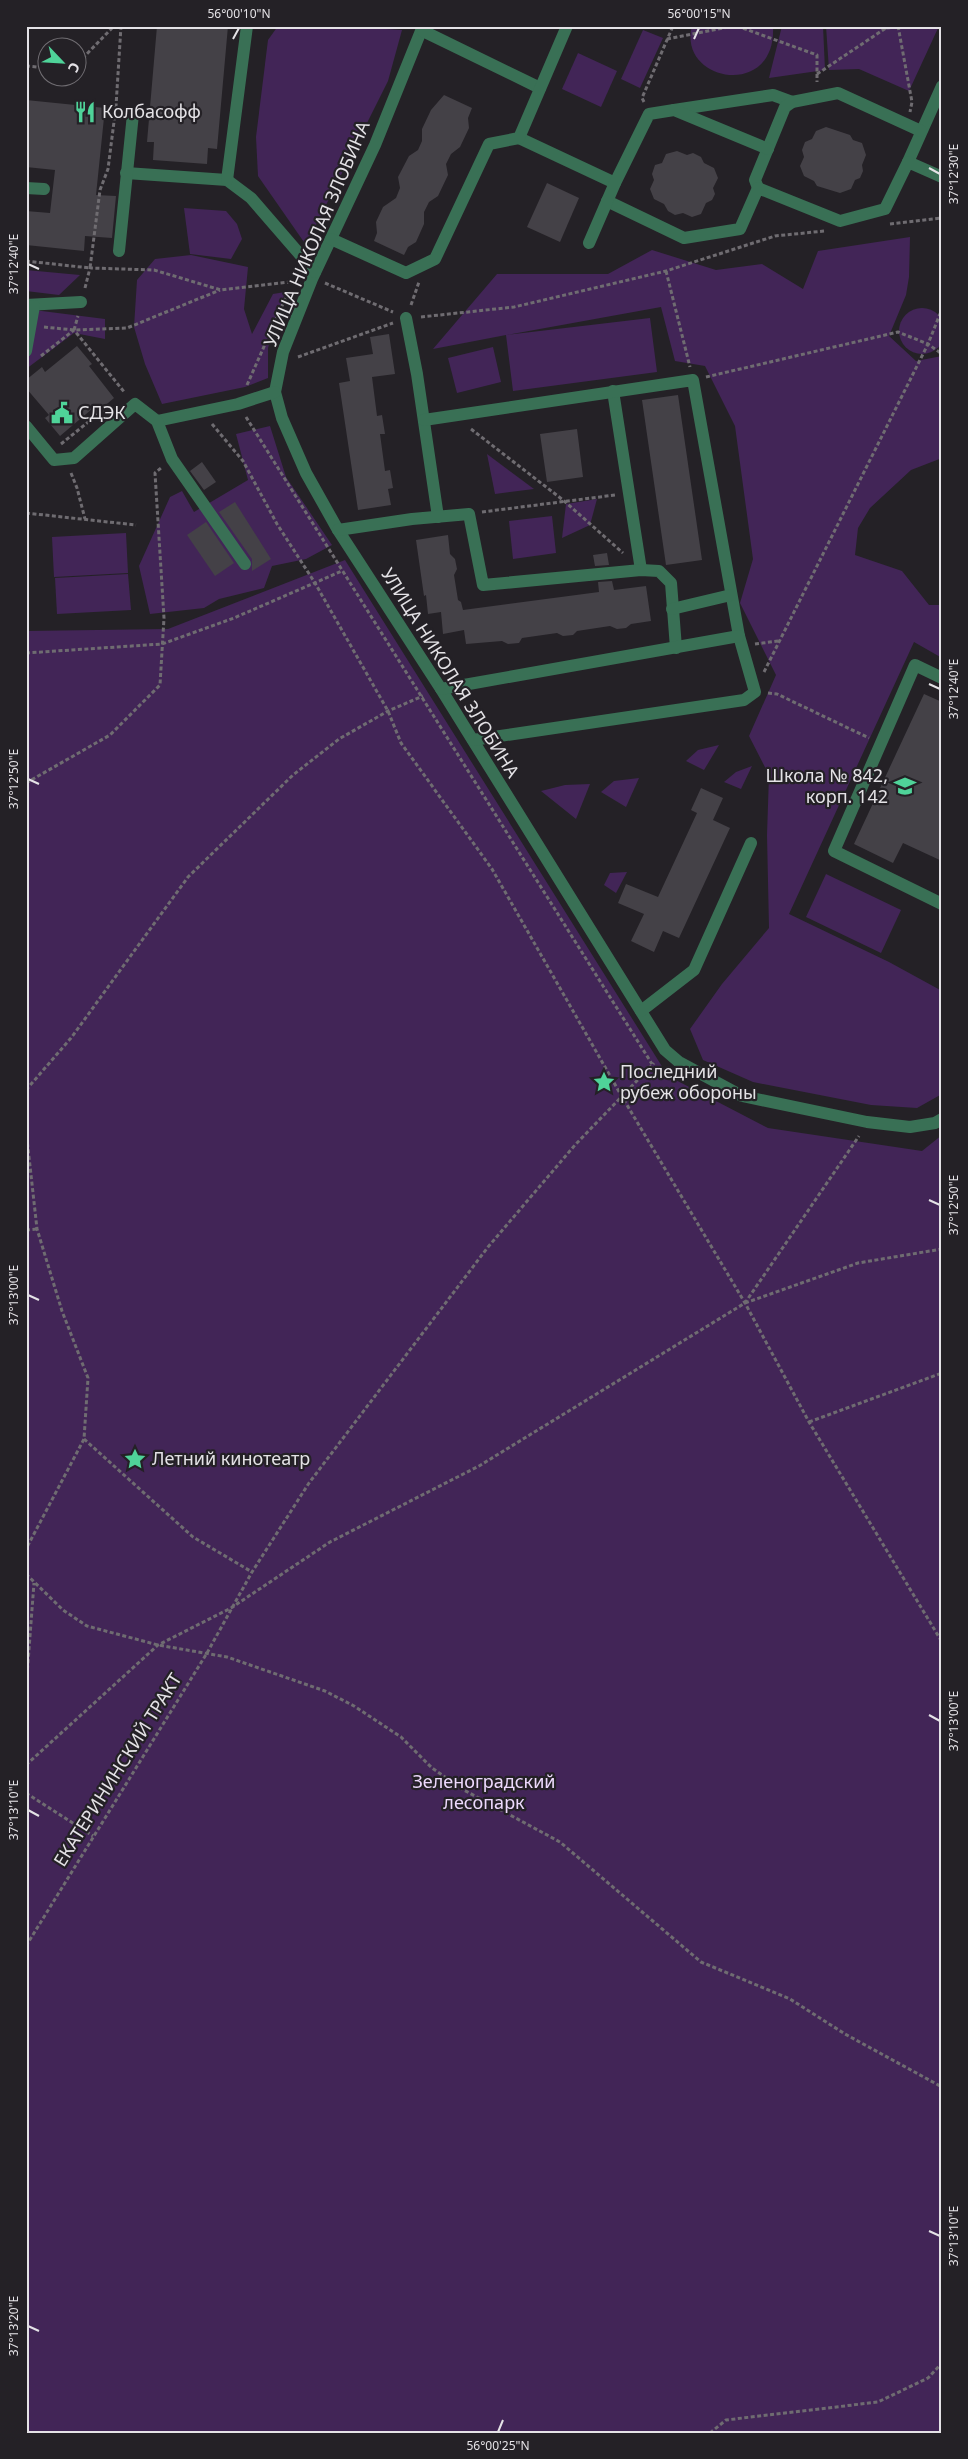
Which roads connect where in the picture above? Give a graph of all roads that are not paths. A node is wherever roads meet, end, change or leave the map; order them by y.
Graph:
1 (248, 26) edge
2 (567, 26) edge
3 (423, 28) edge
4 (942, 86) edge
5 (540, 88) junction
6 (792, 102) junction
7 (674, 110) junction
8 (133, 114) dead end
9 (921, 131) junction
10 (519, 138) junction
11 (768, 149) junction
12 (908, 162) junction
13 (126, 173) junction
14 (942, 177) edge
15 (226, 180) junction
16 (615, 183) junction
17 (26, 188) edge
18 (758, 188) junction
19 (44, 189) dead end
20 (607, 201) junction
21 (331, 238) junction
22 (590, 243) dead end
23 (119, 251) dead end
24 (314, 275) junction
25 (81, 302) road end
26 (30, 306) edge
27 (406, 318) road end
28 (26, 351) edge
29 (613, 391) junction
30 (275, 392) junction
31 (424, 420) junction
32 (157, 421) junction
33 (26, 426) edge
34 (438, 517) junction
35 (338, 530) junction
36 (245, 564) dead end
37 (641, 570) junction
38 (731, 595) junction
39 (672, 609) junction
40 (740, 641) junction
41 (676, 648) junction
42 (942, 678) edge
43 (441, 689) junction
44 (473, 740) junction
45 (751, 843) dead end
46 (942, 904) edge
47 (641, 1012) junction
48 (942, 1119) edge

1 - 15 street
2 - 5 street
3 - 5 street
3 - 21 street, УЛИЦА НИКОЛАЯ ЗЛОБИНА
4 - 9 street
5 - 10 street
6 - 7 street
6 - 9 street
6 - 11 street
7 - 11 street
7 - 16 street
8 - 13 street
9 - 12 street
10 - 16 street
10 - 21 street
11 - 18 street
12 - 14 street
12 - 18 street
13 - 15 street
13 - 23 street
15 - 24 street
16 - 20 street
17 - 19 street
18 - 20 street
20 - 22 street
21 - 24 street, УЛИЦА НИКОЛАЯ ЗЛОБИНА
24 - 30 street, УЛИЦА НИКОЛАЯ ЗЛОБИНА
25 - 26 street
26 - 28 street
27 - 31 street
29 - 31 street
29 - 37 street
29 - 38 street
30 - 32 street
30 - 35 street, УЛИЦА НИКОЛАЯ ЗЛОБИНА
31 - 34 street
32 - 33 street
32 - 36 street
34 - 35 street
34 - 37 street
35 - 43 street, УЛИЦА НИКОЛАЯ ЗЛОБИНА
37 - 39 street
38 - 39 street
38 - 40 street
39 - 41 street
40 - 41 street
40 - 44 street
41 - 43 street
42 - 46 street
43 - 44 street, УЛИЦА НИКОЛАЯ ЗЛОБИНА
44 - 47 street, УЛИЦА НИКОЛАЯ ЗЛОБИНА
45 - 47 street
47 - 48 street, УЛИЦА НИКОЛАЯ ЗЛОБИНА

